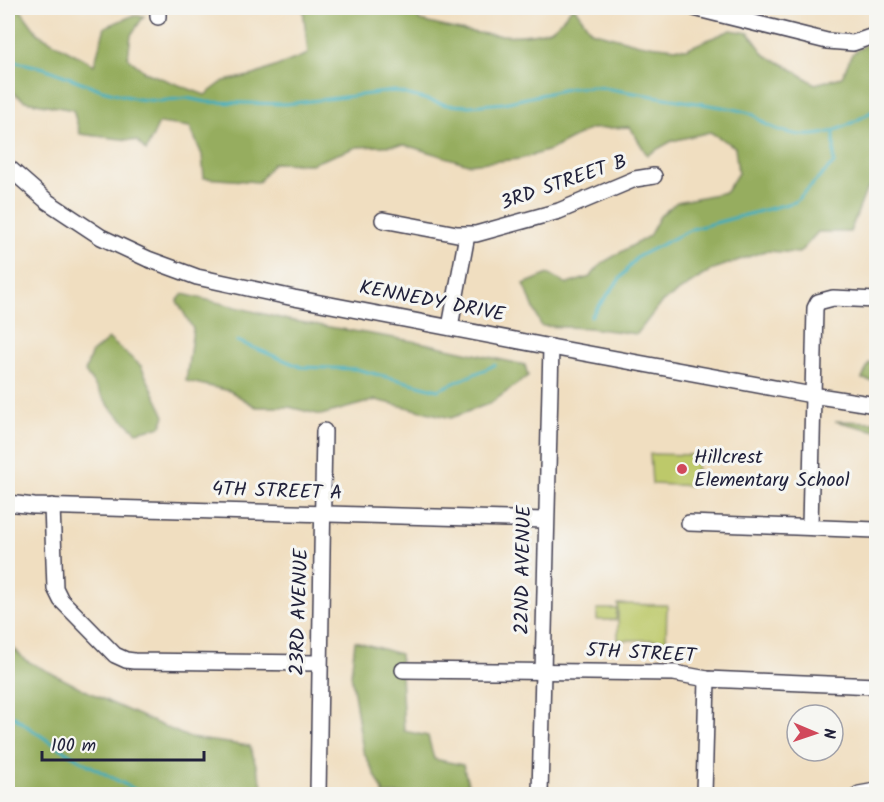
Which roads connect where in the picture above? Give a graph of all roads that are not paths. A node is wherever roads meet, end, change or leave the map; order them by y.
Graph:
1 (694, 8) edge
2 (876, 35) edge
3 (8, 167) edge
4 (654, 176) dead end
5 (383, 220) dead end
6 (467, 235) junction
7 (876, 300) edge
8 (450, 327) junction
9 (551, 346) junction
10 (812, 395) junction
11 (876, 405) edge
12 (324, 431) dead end
13 (8, 503) edge
14 (52, 506) junction
15 (323, 514) junction
16 (546, 520) junction
17 (689, 523) dead end
18 (810, 526) junction
19 (876, 530) edge
20 (319, 663) junction
21 (403, 670) dead end
22 (542, 670) junction
23 (707, 679) junction
24 (876, 686) edge
25 (876, 791) edge
26 (318, 795) edge
27 (540, 795) edge
28 (704, 795) edge
29 (859, 795) edge

1 - 2 street
3 - 8 street, KENNEDY DRIVE
4 - 6 street, 3RD STREET B
5 - 6 street, 3RD STREET B
6 - 8 street
7 - 10 street
8 - 9 street, KENNEDY DRIVE
9 - 10 street, KENNEDY DRIVE
9 - 16 street, 22ND AVENUE
10 - 11 street, KENNEDY DRIVE
10 - 18 street
12 - 15 street, 23RD AVENUE
13 - 14 street, 4TH STREET A
14 - 15 street, 4TH STREET A
14 - 20 street
15 - 16 street, 4TH STREET A
15 - 20 street, 23RD AVENUE
16 - 22 street, 22ND AVENUE
17 - 18 street
18 - 19 street
20 - 26 street, 23RD AVENUE
21 - 22 street, 5TH STREET
22 - 23 street, 5TH STREET
22 - 27 street, 22ND AVENUE
23 - 24 street, 5TH STREET
23 - 28 street
25 - 29 street

